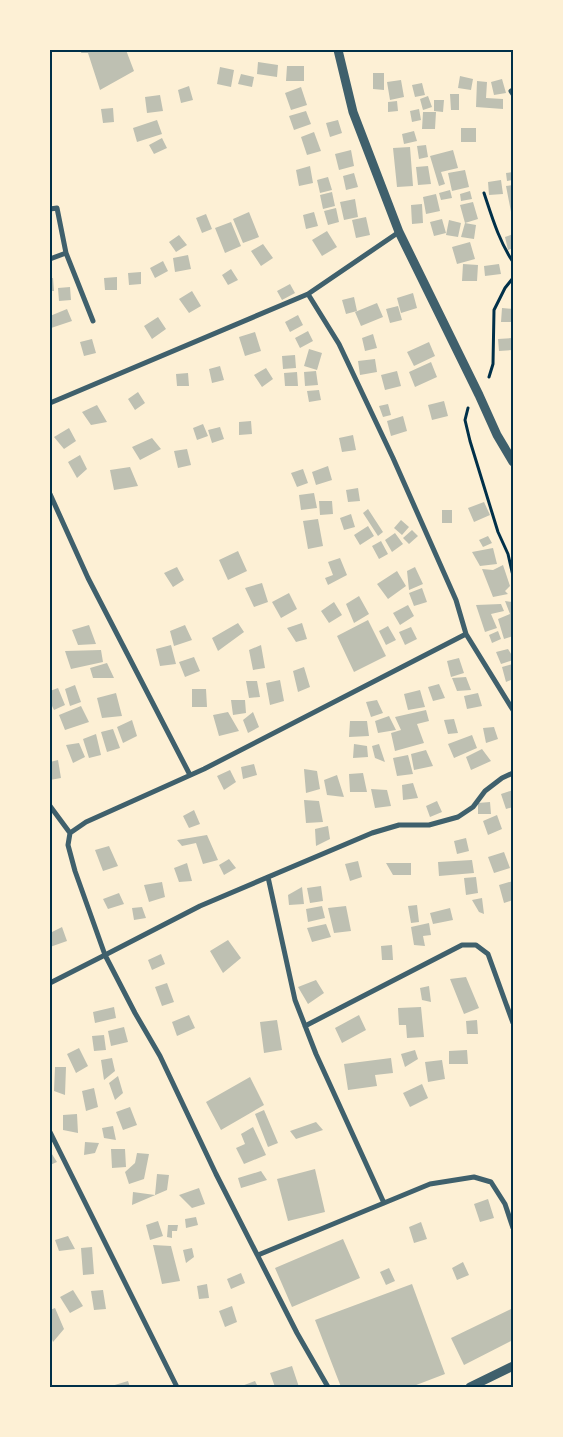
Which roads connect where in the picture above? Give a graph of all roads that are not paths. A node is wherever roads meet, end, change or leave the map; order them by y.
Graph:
1 (338, 50) edge
2 (50, 209) edge
3 (399, 232) junction
4 (66, 254) junction
5 (50, 258) edge
6 (308, 294) junction
7 (93, 321) dead end
8 (50, 403) edge
9 (513, 462) edge
10 (50, 494) edge
11 (466, 634) junction
12 (513, 710) edge
13 (513, 773) edge
14 (190, 775) junction
15 (50, 806) edge
16 (70, 833) junction
17 (268, 877) junction
18 (105, 955) junction
19 (50, 982) edge
20 (513, 1023) edge
21 (305, 1026) junction
22 (50, 1132) edge
23 (384, 1204) junction
24 (513, 1228) edge
25 (258, 1255) junction
26 (513, 1366) edge
27 (177, 1387) edge
28 (328, 1387) edge
29 (470, 1387) edge

1 - 3 street
2 - 4 street
3 - 6 street
3 - 9 street
4 - 5 street
4 - 7 street
6 - 8 street
6 - 11 street
10 - 14 street
11 - 12 street
11 - 14 street
13 - 17 street
14 - 16 street
15 - 16 street
16 - 18 street
17 - 18 street
17 - 21 street
18 - 19 street
18 - 25 street
20 - 21 street
21 - 23 street
22 - 27 street
23 - 24 street
23 - 25 street
25 - 28 street
26 - 29 street

